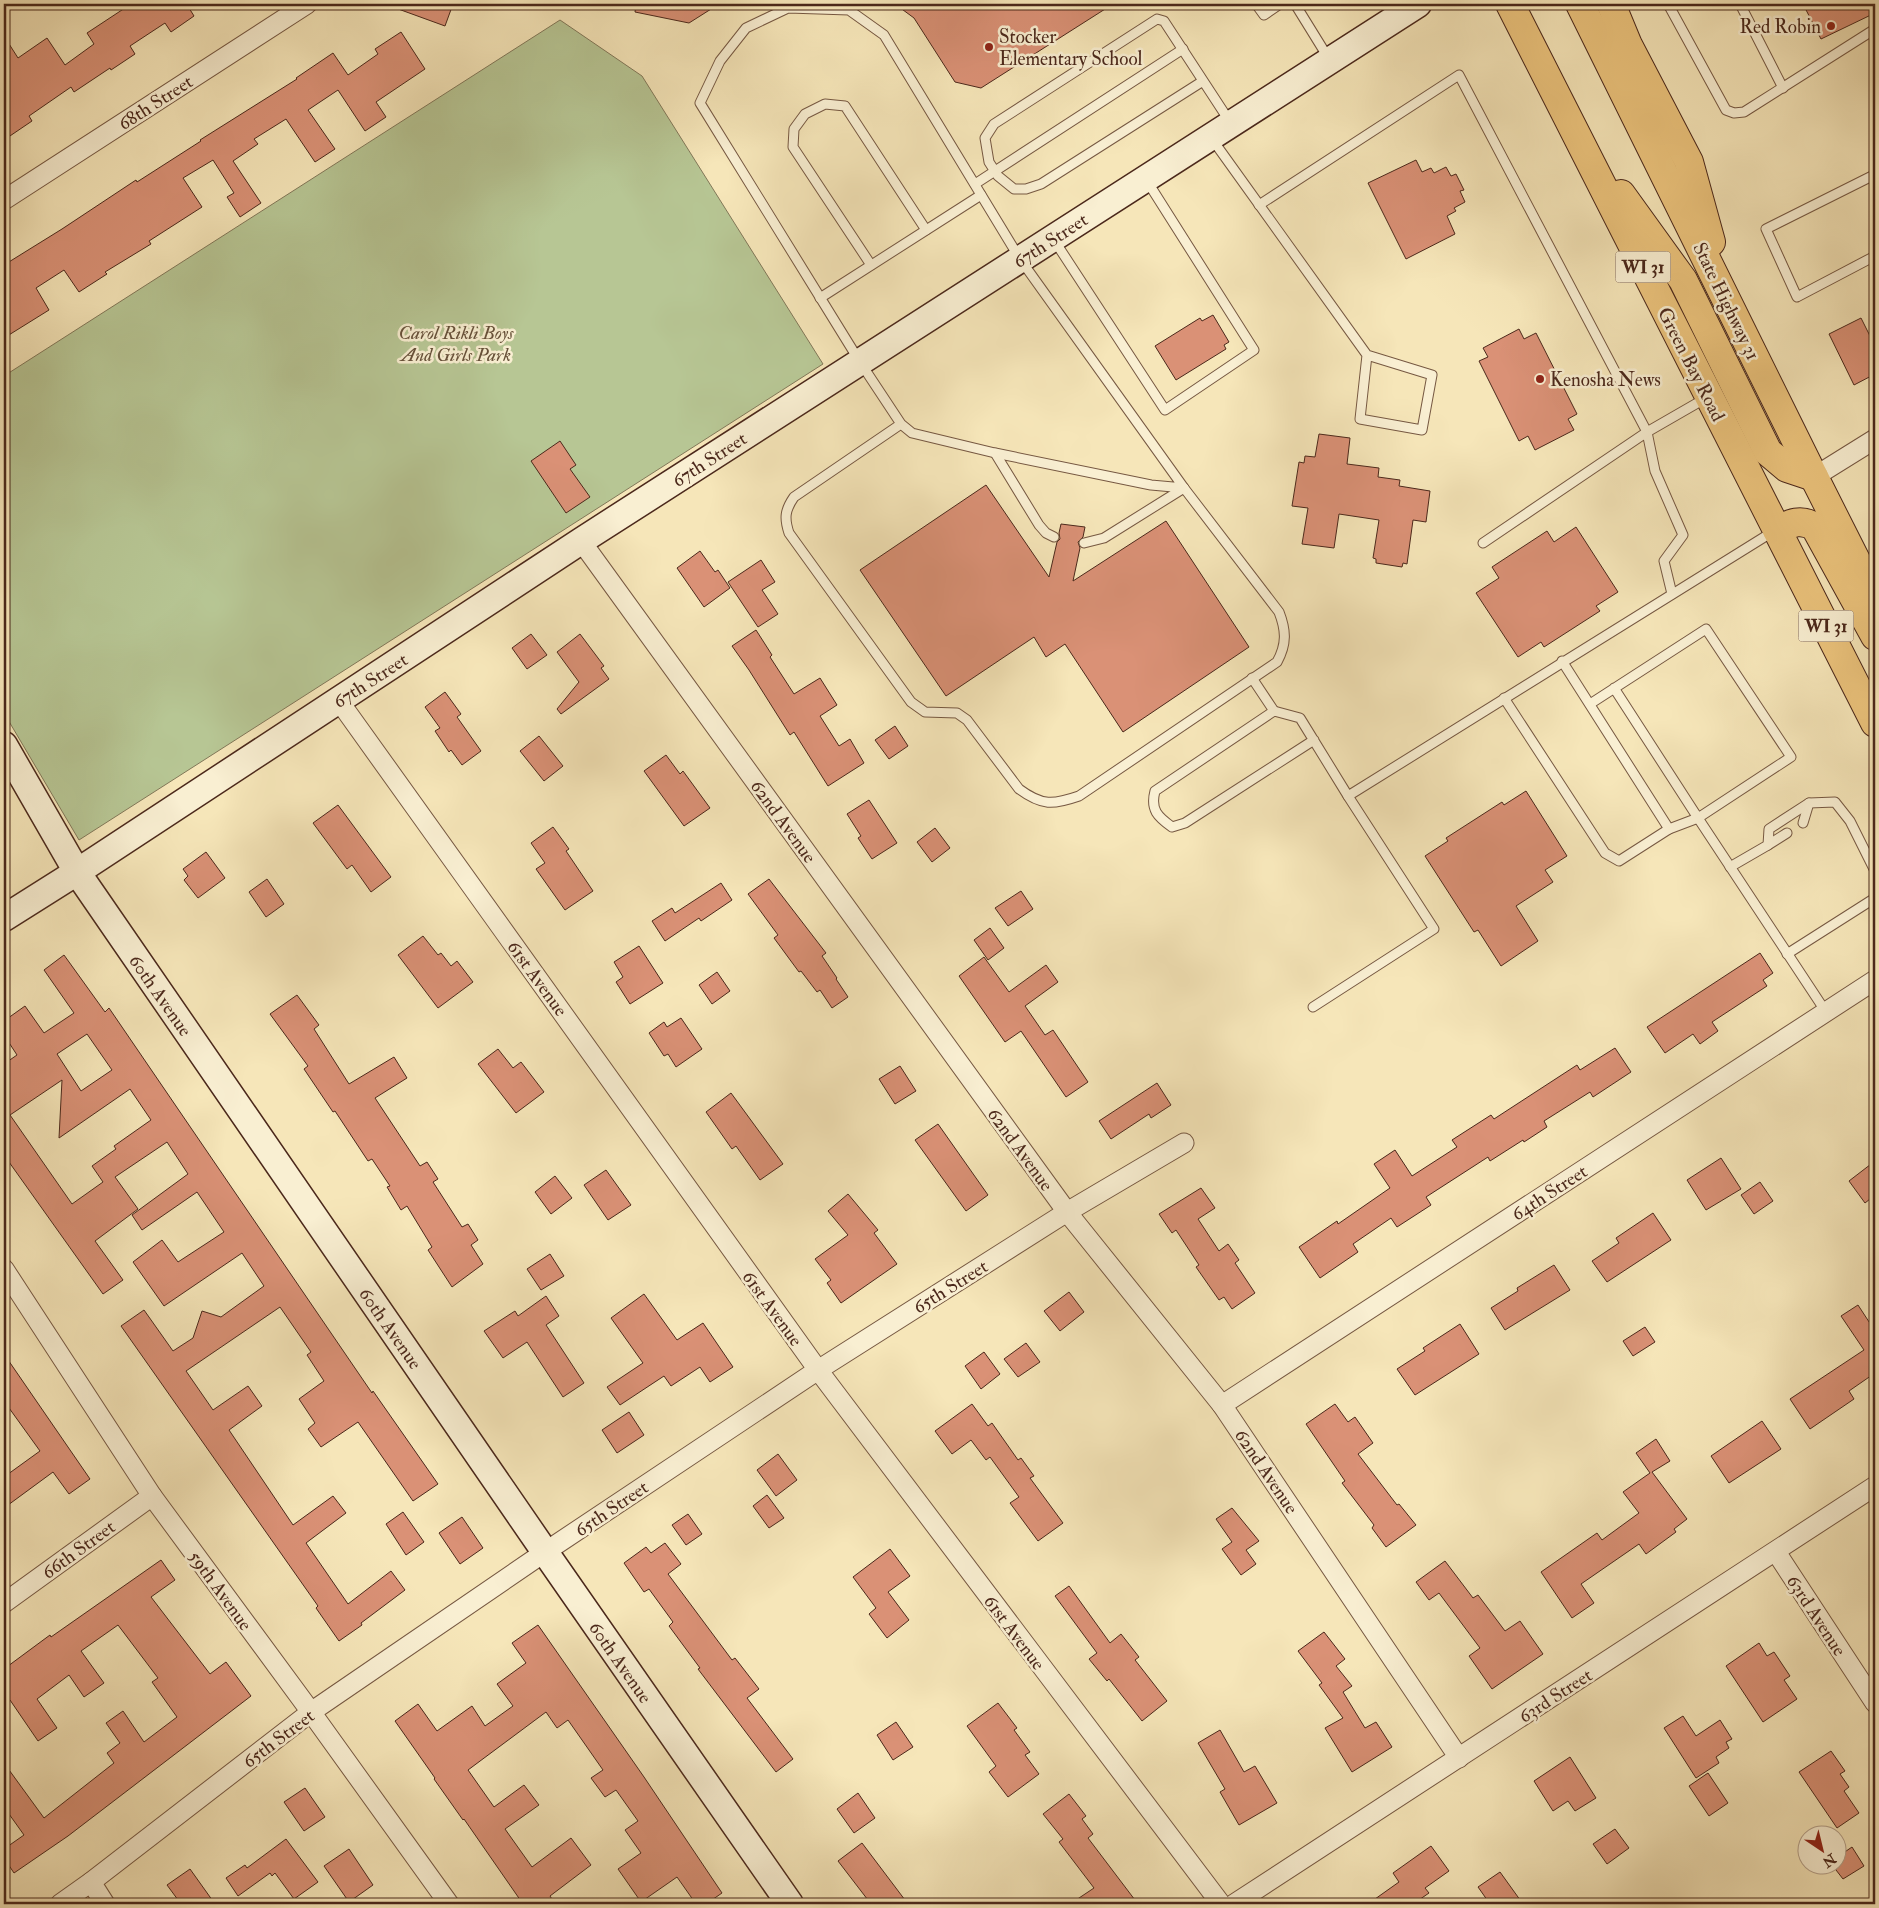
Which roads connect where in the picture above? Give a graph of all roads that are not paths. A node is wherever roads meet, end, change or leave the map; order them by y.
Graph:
1 (307, 4) edge
2 (1256, 4) edge
3 (1280, 4) edge
4 (1295, 4) edge
5 (1418, 4) edge
6 (1510, 4) edge
7 (1580, 4) edge
8 (1611, 4) edge
9 (1668, 4) edge
10 (1740, 4) edge
11 (1875, 29) edge
12 (1183, 50) junction
13 (1330, 60) junction
14 (1203, 81) junction
15 (1783, 88) junction
16 (1567, 118) junction
17 (1221, 130) junction
18 (996, 172) junction
19 (1146, 179) junction
20 (1875, 183) edge
21 (975, 184) junction
22 (981, 195) junction
23 (4, 200) edge
24 (1259, 205) junction
25 (926, 230) junction
26 (1053, 238) junction
27 (1875, 256) edge
28 (1020, 259) junction
29 (871, 265) junction
30 (1724, 295) junction
31 (820, 298) junction
32 (1366, 355) junction
33 (860, 362) junction
34 (1709, 396) junction
35 (901, 424) junction
36 (1647, 432) junction
37 (1875, 439) edge
38 (995, 453) junction
39 (1814, 477) junction
40 (1184, 488) junction
41 (1777, 530) junction
42 (1054, 537) dead end
43 (581, 541) junction
44 (1084, 542) dead end
45 (1483, 543) dead end
46 (1672, 594) junction
47 (1875, 598) edge
48 (1875, 636) edge
49 (1562, 661) junction
50 (1252, 678) junction
51 (1614, 688) junction
52 (1504, 698) junction
53 (339, 701) junction
54 (1590, 704) junction
55 (1274, 711) junction
56 (1875, 723) edge
57 (1314, 740) junction
58 (4, 745) edge
59 (1348, 796) junction
60 (1809, 803) junction
61 (1698, 818) junction
62 (1803, 823) dead end
63 (1670, 829) junction
64 (1787, 833) dead end
65 (1768, 845) junction
66 (1730, 867) junction
67 (1875, 871) edge
68 (77, 872) junction
69 (1875, 898) edge
70 (4, 918) edge
71 (1787, 954) junction
72 (1875, 980) edge
73 (1313, 1007) dead end
74 (1826, 1012) junction
75 (1184, 1143) dead end
76 (1067, 1212) junction
77 (4, 1268) edge
78 (818, 1370) junction
79 (1222, 1405) junction
80 (1875, 1486) edge
81 (152, 1496) junction
82 (545, 1552) junction
83 (1776, 1552) junction
84 (4, 1603) edge
85 (1875, 1703) edge
86 (311, 1712) junction
87 (1460, 1758) junction
88 (91, 1882) junction
89 (60, 1904) edge
90 (105, 1904) edge
91 (449, 1904) edge
92 (790, 1904) edge
93 (1221, 1904) edge
94 (1234, 1904) edge

1 - 23 street, 68th Street
2 - 3 lane
4 - 13 lane
5 - 13 street, 67th Street
6 - 16 main road, Green Bay Road / WI 31
7 - 30 main road, State Highway 31 / WI 31
8 - 30 main road
9 - 15 lane
10 - 15 lane
11 - 15 lane
12 - 14 lane
12 - 18 lane
12 - 18 lane
13 - 17 street, 67th Street
14 - 17 lane
14 - 18 lane
16 - 34 main road, Green Bay Road / WI 31
16 - 39 main road
17 - 19 street, 67th Street
17 - 24 lane
18 - 21 lane
19 - 26 street, 67th Street
19 - 26 lane
20 - 27 lane
21 - 22 lane
21 - 31 lane
22 - 25 lane
22 - 28 lane
24 - 32 lane
24 - 36 lane
25 - 29 lane
25 - 29 lane
26 - 28 street, 67th Street
28 - 33 street, 67th Street
28 - 40 lane
29 - 31 lane
30 - 39 main road, State Highway 31 / WI 31
31 - 33 lane
32 - 32 lane
33 - 35 lane
33 - 43 street, 67th Street
34 - 36 lane
34 - 41 main road, Green Bay Road / WI 31
35 - 38 lane
35 - 50 lane
36 - 45 lane
36 - 46 lane
37 - 39 street
38 - 40 lane
38 - 42 lane
39 - 47 main road, State Highway 31 / WI 31
40 - 44 lane
40 - 50 lane
41 - 46 lane
41 - 48 main road
41 - 56 main road, Green Bay Road / WI 31
43 - 53 street, 67th Street
43 - 76 street, 62nd Avenue
46 - 49 lane
49 - 52 lane
49 - 54 lane
50 - 55 lane
51 - 54 lane
51 - 61 lane
51 - 61 lane
52 - 59 lane
52 - 63 lane
53 - 68 street, 67th Street
53 - 78 street, 61st Avenue
54 - 63 lane
55 - 57 lane
55 - 57 lane
57 - 59 lane
58 - 68 street, 60th Avenue
59 - 73 lane
60 - 62 lane
60 - 65 lane
60 - 67 lane
61 - 63 lane
61 - 66 lane
64 - 65 lane
65 - 66 lane
66 - 71 lane
68 - 70 street, 67th Street
68 - 82 street, 60th Avenue
69 - 71 lane
71 - 74 lane
72 - 74 street, 64th Street
74 - 79 street, 64th Street
75 - 76 street, 65th Street
76 - 78 street, 65th Street
76 - 79 street, 62nd Avenue
77 - 81 street, 59th Avenue
78 - 82 street, 65th Street
78 - 93 street, 61st Avenue
79 - 87 street, 62nd Avenue
80 - 83 street, 63rd Street
81 - 84 street, 66th Street
81 - 86 street, 59th Avenue
82 - 86 street, 65th Street
82 - 92 street, 60th Avenue
83 - 85 street, 63rd Avenue
83 - 87 street, 63rd Street
86 - 88 street, 65th Street
86 - 91 street, 59th Avenue
87 - 94 street, 63rd Street
88 - 89 street, 65th Street
88 - 90 street

